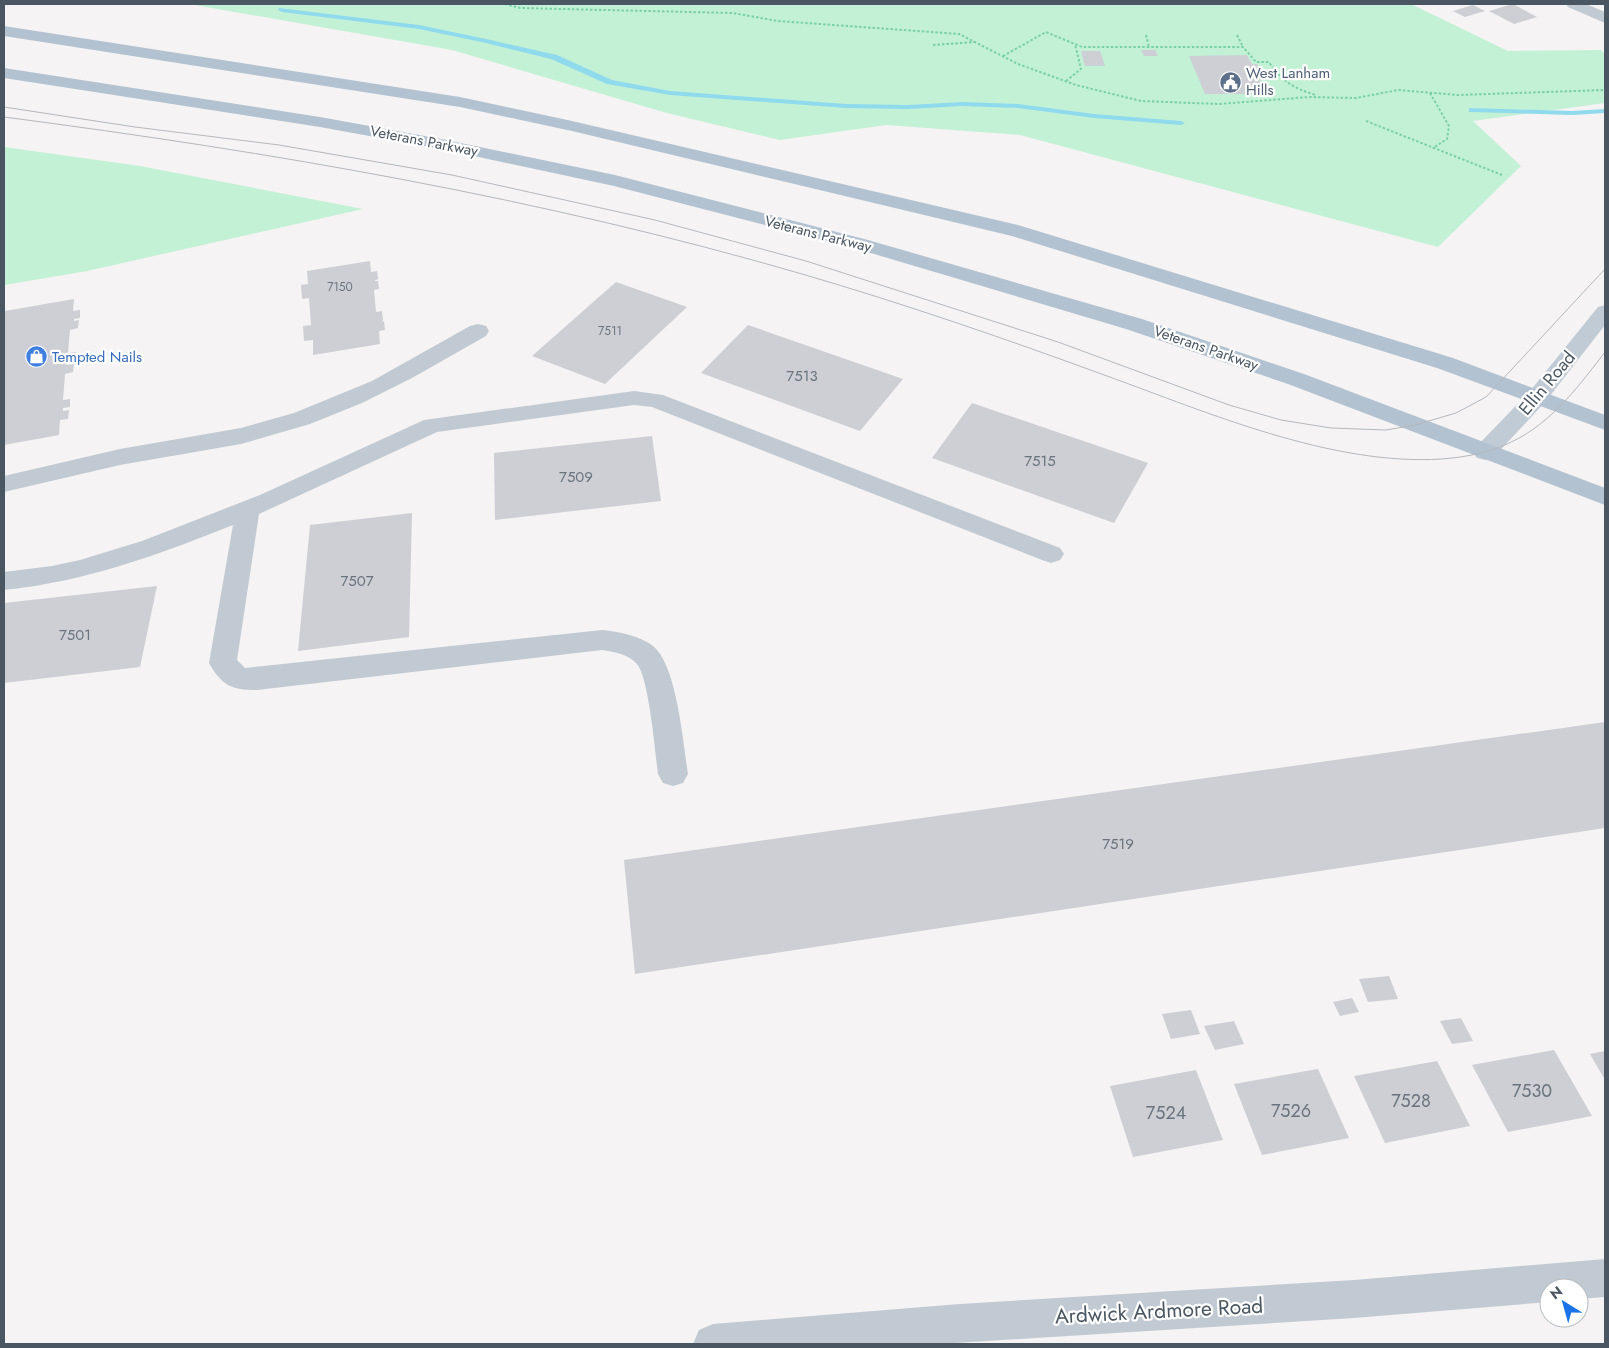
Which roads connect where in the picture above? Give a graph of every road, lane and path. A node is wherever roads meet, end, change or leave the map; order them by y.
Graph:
1 (505, 4) edge
2 (1574, 4) edge
3 (1605, 18) edge
4 (4, 30) edge
5 (1146, 35) dead end
6 (1238, 35) dead end
7 (975, 42) junction
8 (1075, 44) junction
9 (933, 45) dead end
10 (1149, 47) junction
11 (1243, 47) junction
12 (1003, 56) junction
13 (4, 73) edge
14 (1066, 81) junction
15 (1605, 90) edge
16 (1430, 92) junction
17 (1322, 97) junction
18 (1366, 121) dead end
19 (1434, 148) junction
20 (1502, 175) dead end
21 (1605, 311) edge
22 (478, 331) dead end
23 (1538, 396) junction
24 (1605, 423) edge
25 (1485, 452) junction
26 (4, 484) edge
27 (1605, 497) edge
28 (248, 509) junction
29 (1051, 554) dead end
30 (4, 581) edge
31 (673, 774) dead end
32 (1605, 1278) edge
33 (713, 1344) edge

1 - 7 path
2 - 3 street
4 - 23 main road
5 - 10 path
6 - 11 path
7 - 9 path
7 - 12 path
8 - 10 path
8 - 12 path
8 - 14 path
10 - 11 path
11 - 17 path
12 - 14 path
13 - 25 main road, Veterans Parkway
14 - 17 path
15 - 16 path
16 - 17 path
16 - 19 path
18 - 19 path
19 - 20 path
21 - 23 street, Ellin Road
22 - 26 street
23 - 24 main road
23 - 25 street, Ellin Road
25 - 27 main road, Veterans Parkway
28 - 29 street
28 - 30 street
28 - 31 street
32 - 33 street, Ardwick Ardmore Road

